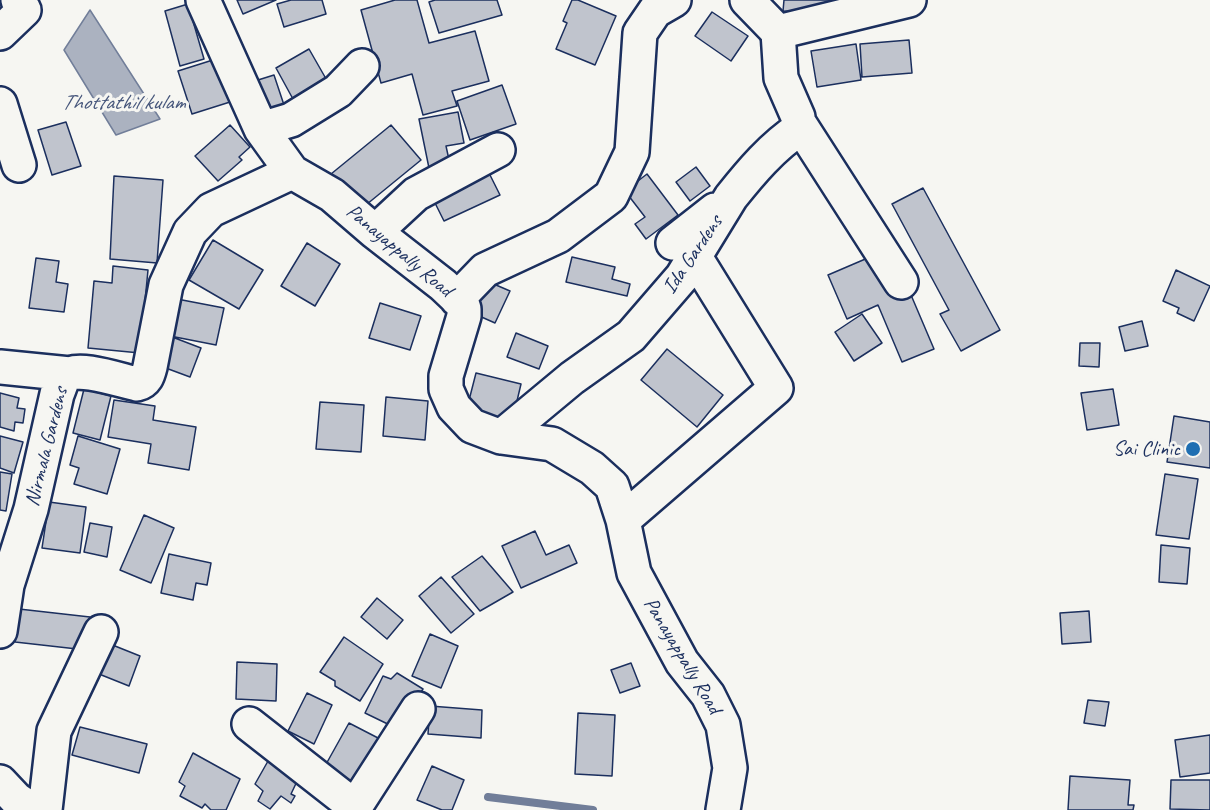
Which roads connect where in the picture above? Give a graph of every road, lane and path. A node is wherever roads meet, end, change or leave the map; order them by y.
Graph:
1 (18, 0) edge
2 (202, 0) edge
3 (674, 0) edge
4 (747, 0) edge
5 (909, 0) edge
6 (0, 33) edge
7 (778, 33) junction
8 (362, 66) dead end
9 (0, 104) edge
10 (799, 123) junction
11 (261, 129) junction
12 (498, 150) dead end
13 (19, 165) dead end
14 (292, 172) junction
15 (375, 232) junction
16 (684, 250) junction
17 (901, 282) dead end
18 (457, 299) junction
19 (0, 367) edge
20 (70, 374) junction
21 (501, 437) junction
22 (623, 519) junction
23 (0, 631) edge
24 (101, 632) dead end
25 (418, 709) dead end
26 (249, 724) dead end
27 (0, 782) edge
28 (354, 809) edge
29 (32, 810) edge
30 (45, 810) edge
31 (723, 810) edge

1 - 6 street
2 - 11 street, Panayappally Road
3 - 18 street
4 - 7 street
5 - 7 street
7 - 10 street
8 - 11 street
9 - 13 street
10 - 16 street, Ida Gardens
10 - 17 street
11 - 14 street, Panayappally Road
12 - 15 street
14 - 15 street, Panayappally Road
14 - 20 street, Nirmala Gardens
15 - 18 street, Panayappally Road
16 - 21 street, Ida Gardens
16 - 22 street
18 - 21 street, Panayappally Road
19 - 20 street
20 - 23 street, Nirmala Gardens
21 - 22 street, Panayappally Road
22 - 31 street, Panayappally Road
24 - 30 street
25 - 28 street
26 - 28 street
27 - 29 street

